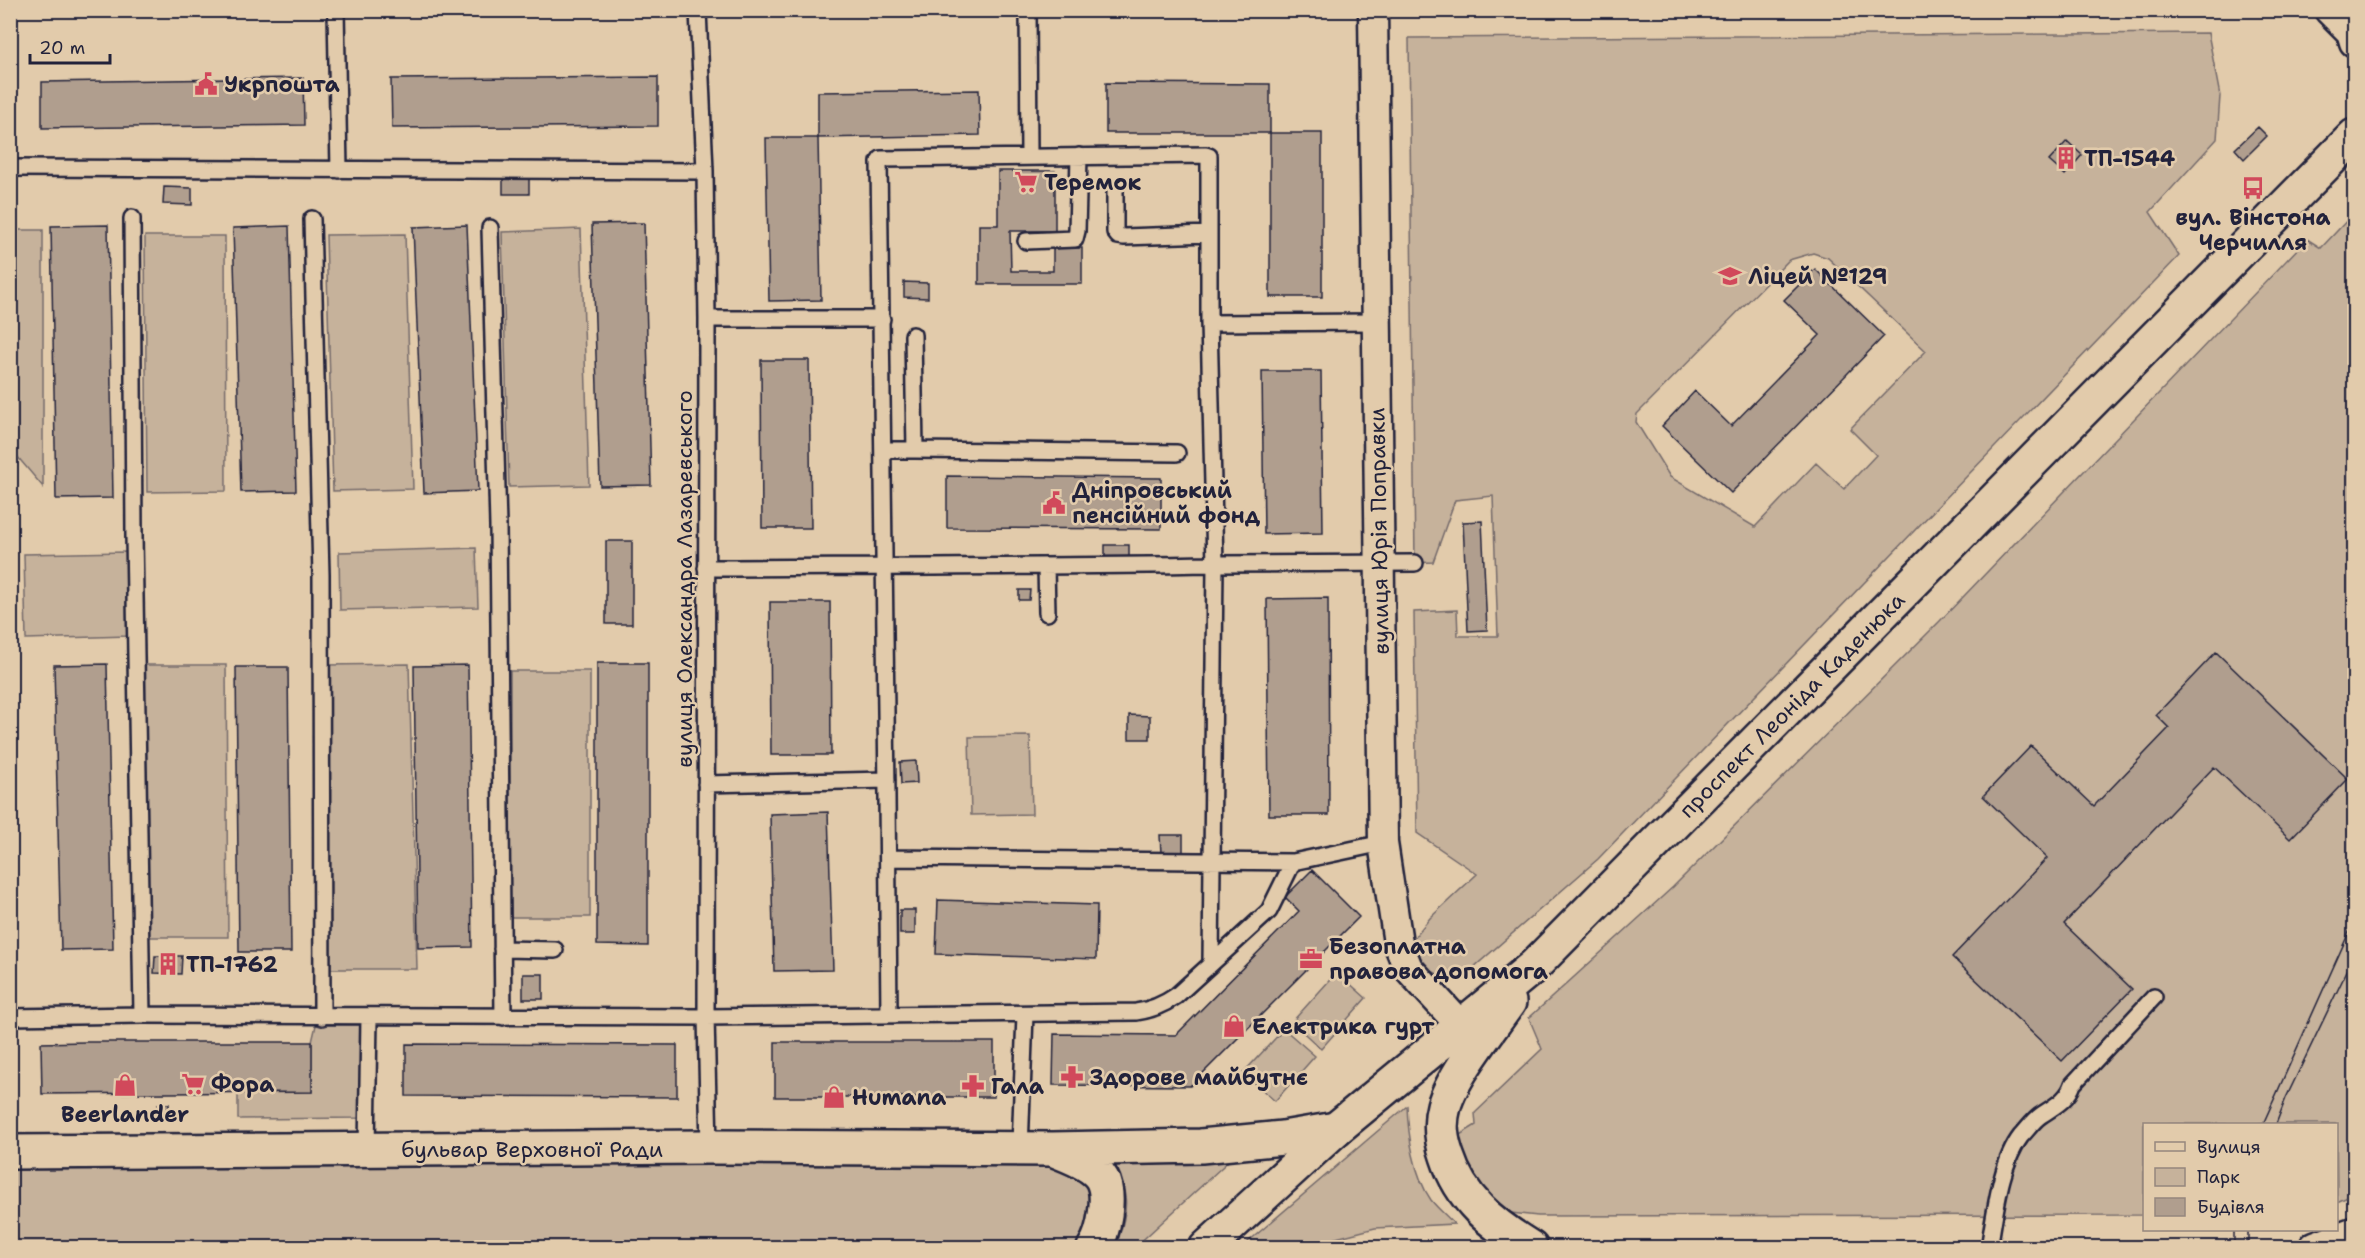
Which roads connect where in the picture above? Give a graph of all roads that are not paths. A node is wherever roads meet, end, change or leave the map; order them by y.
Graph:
1 (336, 10) edge
2 (698, 10) edge
3 (1028, 10) edge
4 (1373, 10) edge
5 (2329, 10) edge
6 (2355, 42) edge
7 (2354, 135) edge
8 (1029, 156) junction
9 (1079, 156) junction
10 (10, 168) edge
11 (339, 170) junction
12 (705, 171) junction
13 (1115, 190) dead end
14 (132, 218) dead end
15 (312, 219) dead end
16 (490, 228) dead end
17 (1209, 234) junction
18 (1026, 241) dead end
19 (707, 319) junction
20 (882, 319) junction
21 (1376, 322) junction
22 (1209, 323) junction
23 (913, 335) dead end
24 (884, 450) junction
25 (915, 450) junction
26 (1177, 453) dead end
27 (1380, 563) junction
28 (1215, 564) junction
29 (1415, 564) dead end
30 (1046, 566) junction
31 (885, 567) junction
32 (706, 568) junction
33 (1047, 613) dead end
34 (887, 780) junction
35 (706, 784) junction
36 (1383, 843) junction
37 (888, 858) junction
38 (1212, 862) junction
39 (1293, 862) junction
40 (502, 949) junction
41 (555, 950) dead end
42 (1211, 963) junction
43 (1534, 966) junction
44 (2154, 997) dead end
45 (889, 1014) junction
46 (1025, 1014) junction
47 (142, 1015) junction
48 (10, 1017) edge
49 (322, 1017) junction
50 (369, 1017) junction
51 (503, 1017) junction
52 (706, 1017) junction
53 (1462, 1027) junction
54 (1336, 1130) junction
55 (709, 1147) junction
56 (1020, 1149) junction
57 (1053, 1149) junction
58 (367, 1150) junction
59 (10, 1152) edge
60 (2355, 1234) edge
61 (1094, 1248) edge
62 (1206, 1248) edge
63 (1532, 1248) edge
64 (1989, 1248) edge
65 (2316, 1248) edge

1 - 11 lane
2 - 12 lane, вулиця Олександра Лазаревського
3 - 8 lane
4 - 21 street, вулиця Юрія Поправки
5 - 6 street
7 - 43 main road, проспект Леоніда Каденюка
8 - 9 lane
8 - 20 lane
9 - 17 lane
9 - 18 lane
10 - 11 lane
11 - 12 lane
12 - 19 lane, вулиця Олександра Лазаревського
13 - 17 lane
14 - 47 lane
15 - 49 lane
16 - 40 lane
17 - 22 lane
19 - 20 lane
19 - 32 lane, вулиця Олександра Лазаревського
20 - 24 lane
21 - 22 lane
21 - 27 street, вулиця Юрія Поправки
22 - 28 lane
23 - 25 lane
24 - 25 lane
24 - 31 lane
25 - 26 lane
27 - 28 lane
27 - 29 lane
27 - 36 street, вулиця Юрія Поправки
28 - 30 lane
28 - 38 lane
30 - 31 lane
30 - 33 lane
31 - 32 lane
31 - 34 lane
32 - 35 lane, вулиця Олександра Лазаревського
34 - 35 lane
34 - 37 lane
35 - 52 lane, вулиця Олександра Лазаревського
36 - 39 lane
36 - 53 street, вулиця Юрія Поправки
37 - 38 lane
37 - 45 lane
38 - 39 lane
38 - 42 lane
39 - 42 lane
40 - 41 lane
40 - 51 lane
42 - 46 lane
43 - 53 main road, проспект Леоніда Каденюка
43 - 63 main road
44 - 64 lane
45 - 46 lane
45 - 52 lane
46 - 56 lane
47 - 48 lane
47 - 49 lane
49 - 50 lane
50 - 51 lane
50 - 58 lane
51 - 52 lane
52 - 55 lane, вулиця Олександра Лазаревського
53 - 54 main road, проспект Леоніда Каденюка
54 - 57 main road, бульвар Верховної Ради
54 - 62 main road, проспект Леоніда Каденюка
55 - 56 main road, бульвар Верховної Ради
55 - 58 main road, бульвар Верховної Ради
56 - 57 main road, бульвар Верховної Ради
57 - 61 main road, бульвар Верховної Ради
58 - 59 main road, бульвар Верховної Ради
60 - 65 main road

